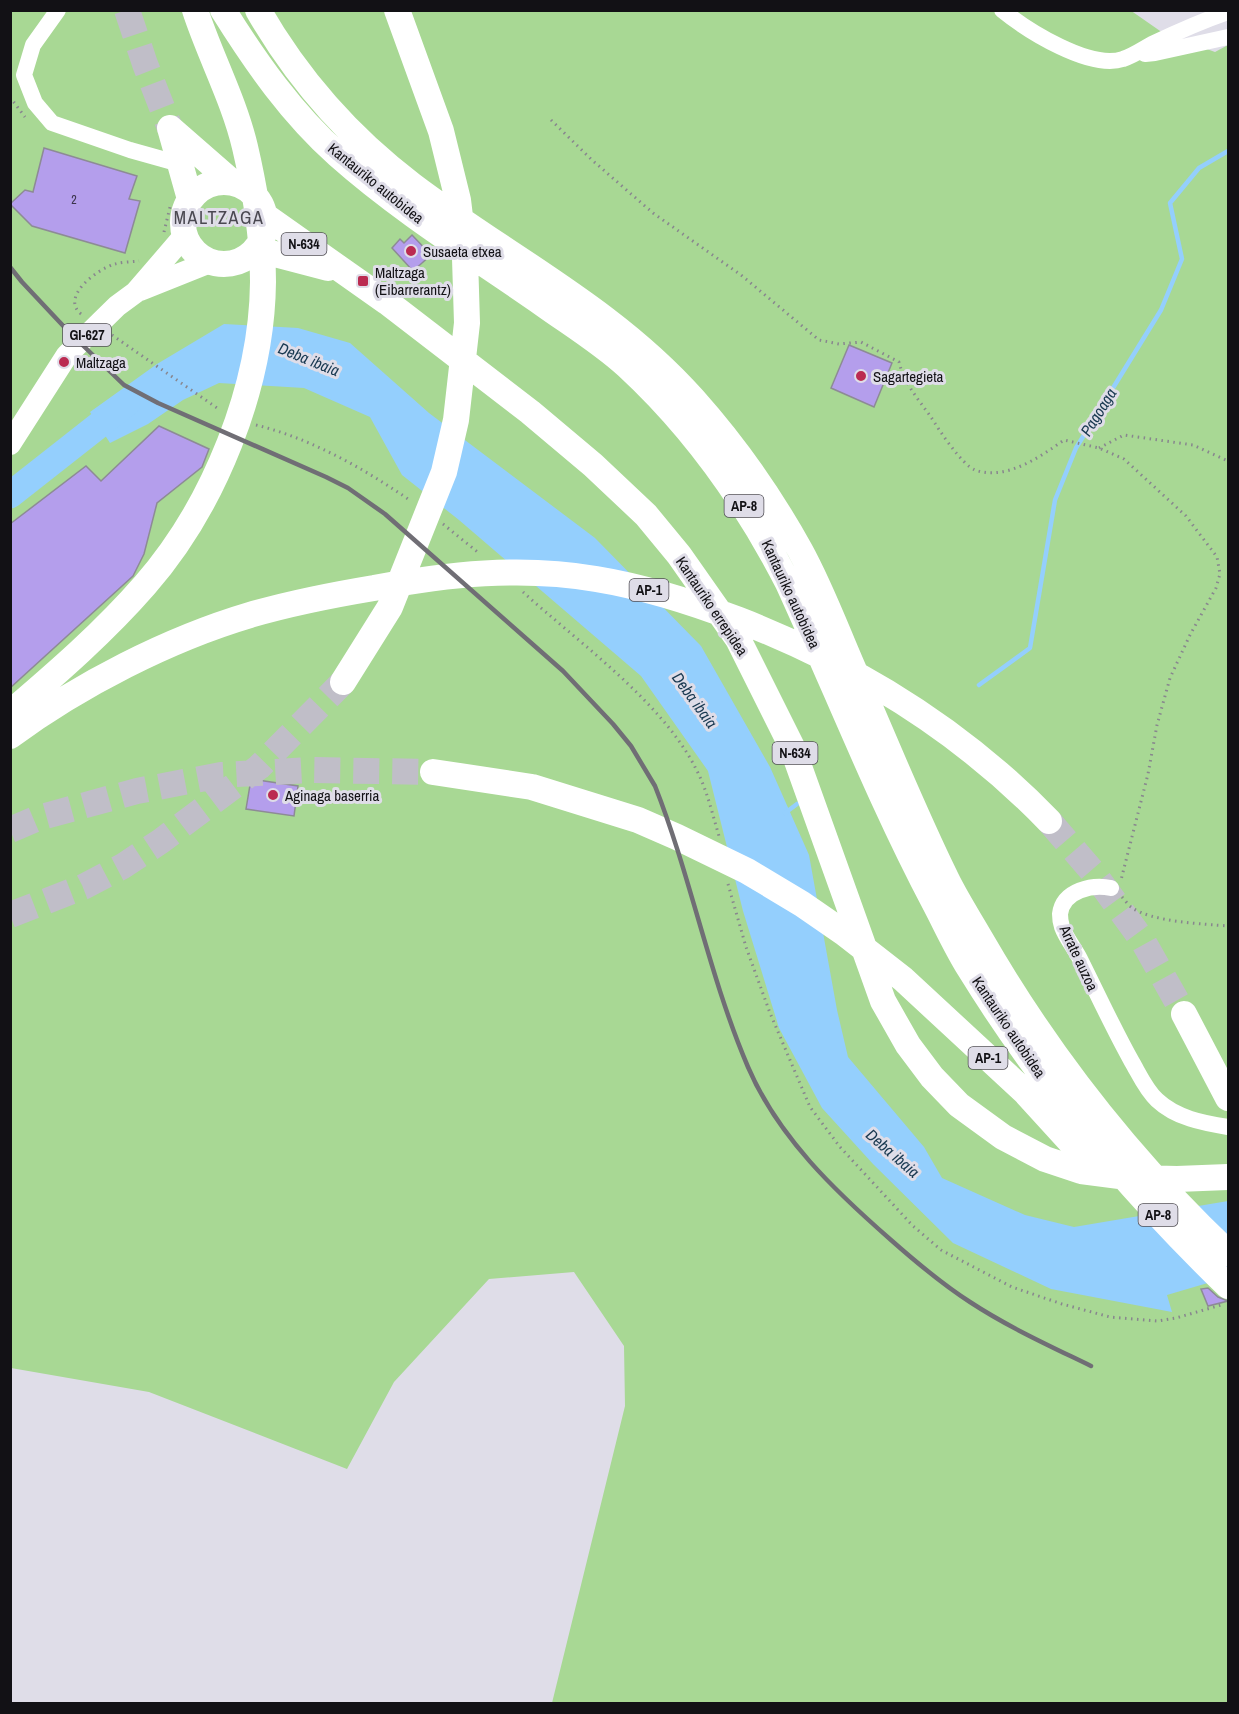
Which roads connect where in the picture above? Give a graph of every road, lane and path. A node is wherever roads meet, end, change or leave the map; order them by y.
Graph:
1 (58, 10) edge
2 (195, 10) edge
3 (223, 10) edge
4 (258, 10) edge
5 (397, 10) edge
6 (1002, 10) edge
7 (1228, 12) edge
8 (1228, 37) edge
9 (1135, 54) junction
10 (10, 96) edge
11 (28, 120) dead end
12 (551, 120) dead end
13 (180, 164) junction
14 (233, 183) junction
15 (181, 199) junction
16 (265, 216) junction
17 (173, 237) junction
18 (256, 249) junction
19 (148, 256) dead end
20 (210, 262) junction
21 (343, 272) junction
22 (136, 292) junction
23 (89, 320) dead end
24 (108, 333) dead end
25 (225, 413) dead end
26 (277, 430) dead end
27 (10, 444) edge
28 (1099, 448) junction
29 (1228, 461) edge
30 (415, 503) dead end
31 (443, 524) dead end
32 (483, 556) dead end
33 (515, 585) dead end
34 (343, 682) tunnel mouth
35 (10, 713) edge
36 (10, 736) edge
37 (433, 772) tunnel mouth
38 (1049, 821) tunnel mouth
39 (719, 838) dead end
40 (727, 878) dead end
41 (1114, 890) junction
42 (1228, 926) edge
43 (1184, 1014) tunnel mouth
44 (1225, 1091) edge
45 (1228, 1127) edge
46 (1093, 1137) junction
47 (1228, 1177) edge
48 (1228, 1253) edge
49 (1228, 1286) edge
50 (1228, 1303) edge

1 - 13 street
2 - 35 highway
3 - 46 highway, Kantauriko autobidea / AP-8
4 - 46 highway, Kantauriko autobidea / AP-8
5 - 34 highway
6 - 9 street
7 - 9 street
8 - 9 street
10 - 11 path
12 - 28 path
13 - 14 highway, N-634
13 - 15 highway, N-634
14 - 15 highway
14 - 16 highway, N-634
15 - 17 path
15 - 17 highway, N-634
16 - 18 highway, N-634
16 - 21 highway, Kantauriko errepidea / N-634
17 - 20 highway
17 - 22 main road, GI-627
18 - 20 highway
18 - 21 highway, N-634
19 - 23 path
20 - 22 main road, GI-627
21 - 47 highway, Kantauriko errepidea / N-634
22 - 27 main road, GI-627
24 - 25 path
26 - 30 path
28 - 29 path
28 - 41 path
31 - 32 path
33 - 39 path
36 - 38 highway, AP-1
37 - 46 highway, AP-1
40 - 50 path
41 - 42 path
41 - 45 street, Arrate auzoa
43 - 44 highway
46 - 48 highway, AP-8
46 - 49 highway, Kantauriko autobidea / AP-8
46 - 50 highway, AP-1

